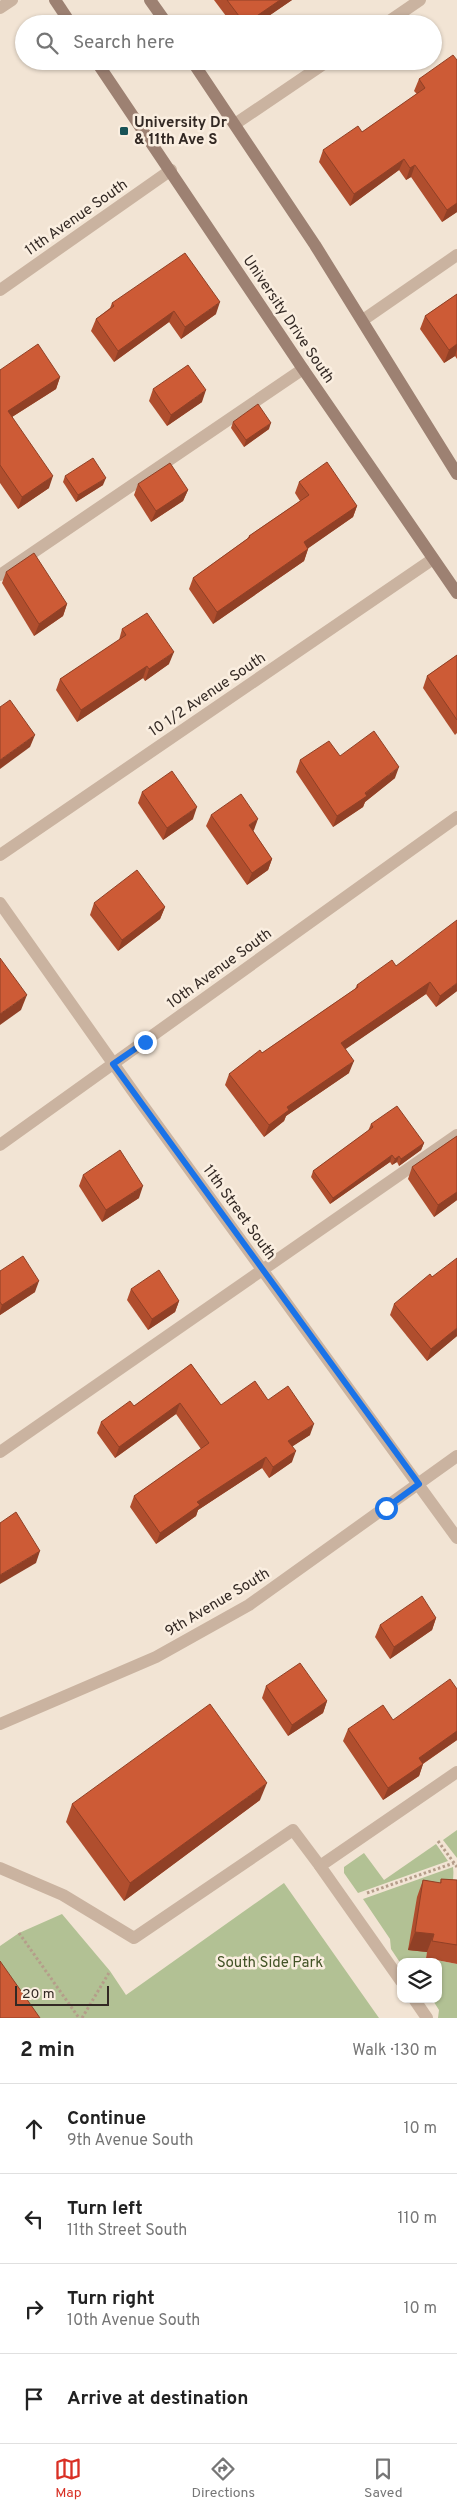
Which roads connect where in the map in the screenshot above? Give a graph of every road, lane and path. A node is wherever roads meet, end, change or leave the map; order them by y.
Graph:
1 (12, 0) edge
2 (54, 0) edge
3 (150, 0) edge
4 (420, 0) edge
5 (0, 8) edge
6 (65, 15) edge
7 (160, 15) edge
8 (398, 15) edge
9 (102, 70) edge
10 (198, 70) edge
11 (315, 70) edge
12 (235, 124) junction
13 (171, 170) junction
14 (457, 255) edge
15 (0, 290) edge
16 (363, 320) junction
17 (303, 369) junction
18 (457, 474) edge
19 (433, 559) junction
20 (0, 575) edge
21 (457, 593) edge
22 (457, 817) edge
23 (0, 855) edge
24 (0, 903) edge
25 (113, 1064) junction
26 (457, 1135) edge
27 (0, 1145) edge
28 (262, 1271) junction
29 (0, 1452) edge
30 (457, 1456) edge
31 (419, 1484) junction
32 (457, 1538) edge
33 (0, 1724) edge
34 (457, 1772) edge
35 (438, 1841) dead end
36 (454, 1863) junction
37 (320, 1866) junction
38 (457, 1867) edge
39 (0, 1868) edge
40 (366, 1894) dead end
41 (19, 1933) dead end
42 (110, 1971) dead end
43 (397, 1975) edge
44 (417, 2003) edge
45 (80, 2018) edge
46 (427, 2018) edge

1 - 5 street
2 - 6 main road
3 - 7 main road
4 - 8 street
9 - 13 main road, University Drive South
10 - 12 main road
11 - 12 street
12 - 16 main road
13 - 15 street, 11th Avenue South
13 - 17 main road, University Drive South
14 - 16 street
16 - 18 main road
17 - 19 main road, University Drive South
17 - 20 street
19 - 21 main road, University Drive South
19 - 23 street, 10 1/2 Avenue South
22 - 25 street, 10th Avenue South
24 - 25 street, 11th Street South
25 - 27 street, 10th Avenue South
25 - 28 street, 11th Street South
26 - 28 street
28 - 29 street
28 - 31 street, 11th Street South
30 - 31 street, 9th Avenue South
31 - 32 street, 11th Street South
31 - 33 street, 9th Avenue South
34 - 37 street
35 - 36 path
36 - 38 path
36 - 40 path
37 - 39 street
37 - 43 street
41 - 45 path
42 - 45 path
44 - 46 street

